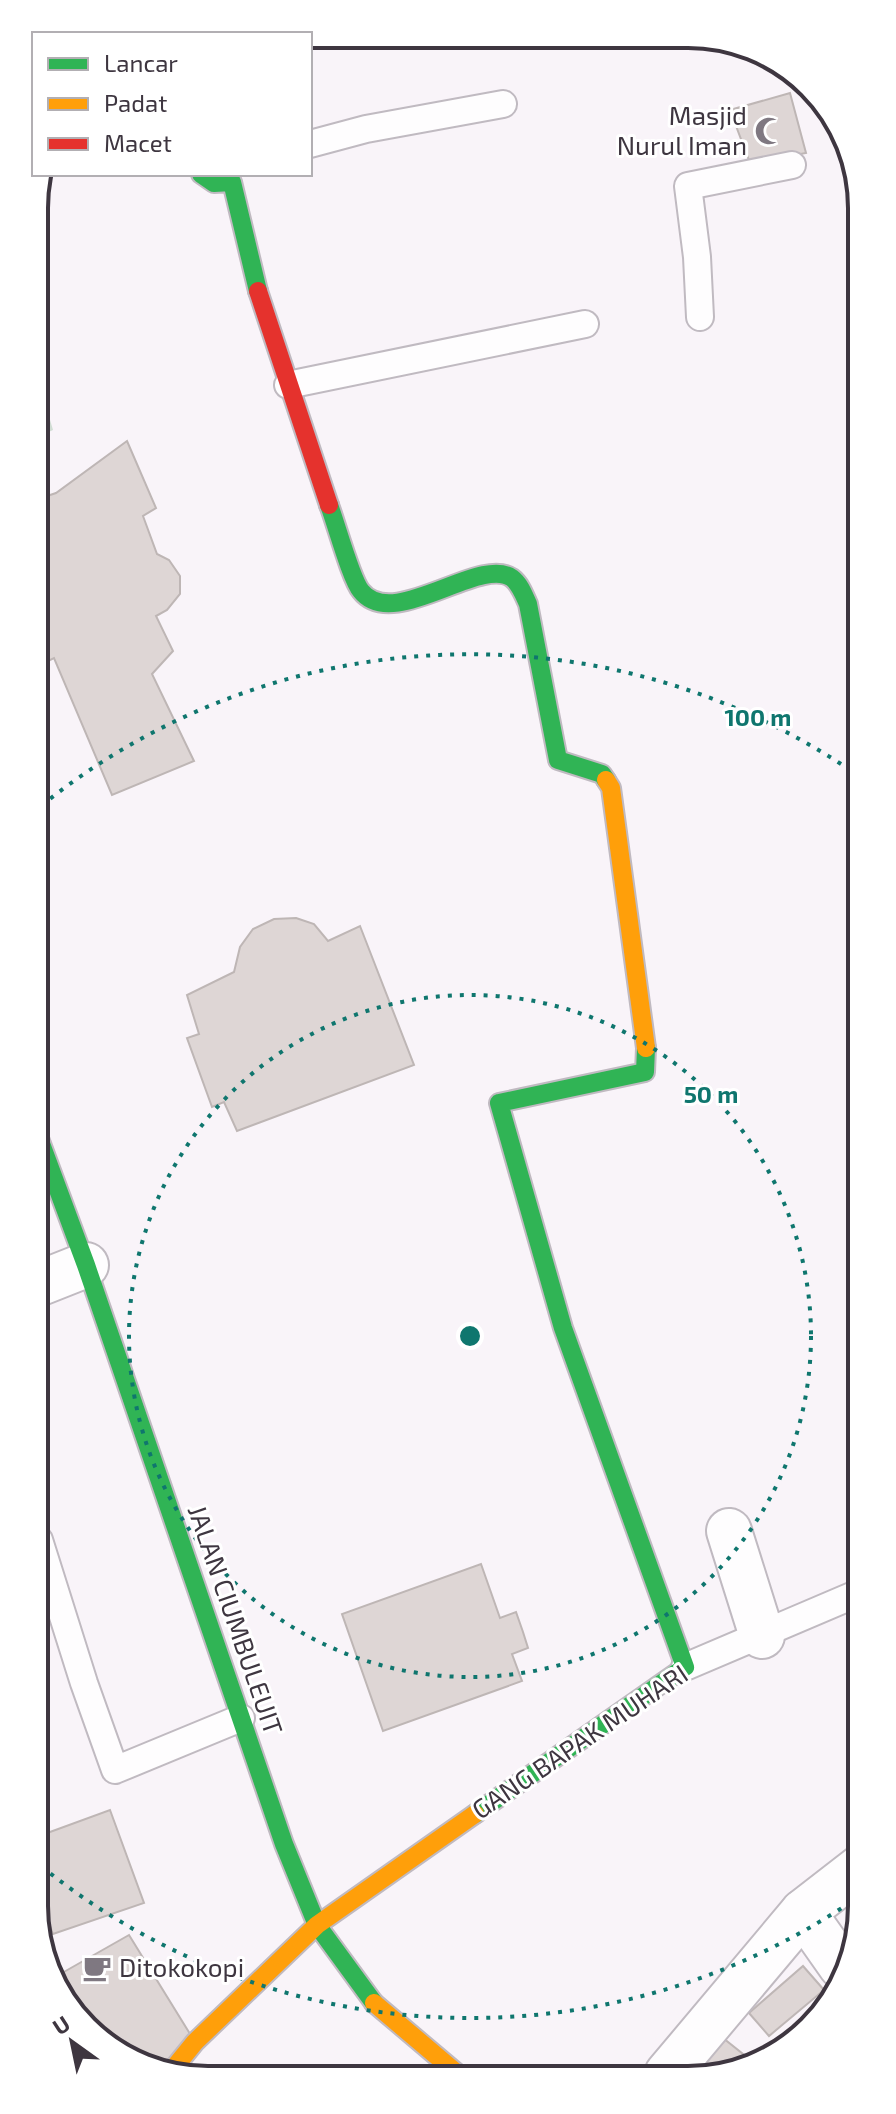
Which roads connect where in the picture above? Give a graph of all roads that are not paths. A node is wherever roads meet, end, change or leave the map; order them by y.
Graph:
1 (503, 104) dead end
2 (312, 143) edge
3 (792, 165) dead end
4 (204, 176) edge
5 (239, 178) edge
6 (700, 317) dead end
7 (585, 324) dead end
8 (288, 385) junction
9 (48, 1163) edge
10 (86, 1265) junction
11 (48, 1280) edge
12 (729, 1531) dead end
13 (48, 1569) edge
14 (848, 1598) edge
15 (762, 1636) junction
16 (685, 1667) junction
17 (241, 1718) junction
18 (848, 1876) edge
19 (803, 1912) junction
20 (317, 1925) junction
21 (838, 1962) edge
22 (178, 2063) edge
23 (448, 2066) edge
24 (674, 2066) edge

1 - 2 lane
3 - 6 lane
4 - 5 street
5 - 8 street
7 - 8 lane
8 - 16 street
9 - 10 street, JALAN CIUMBULEUIT
10 - 11 street
10 - 17 street, JALAN CIUMBULEUIT
12 - 15 street
13 - 17 lane
14 - 15 lane, GANG BAPAK MUHARI
15 - 16 lane, GANG BAPAK MUHARI
16 - 20 street, GANG BAPAK MUHARI
17 - 20 street, JALAN CIUMBULEUIT
18 - 19 street
19 - 21 street
19 - 24 street
20 - 22 street, GANG BAPAK MUHARI
20 - 23 street, JALAN CIUMBULEUIT

